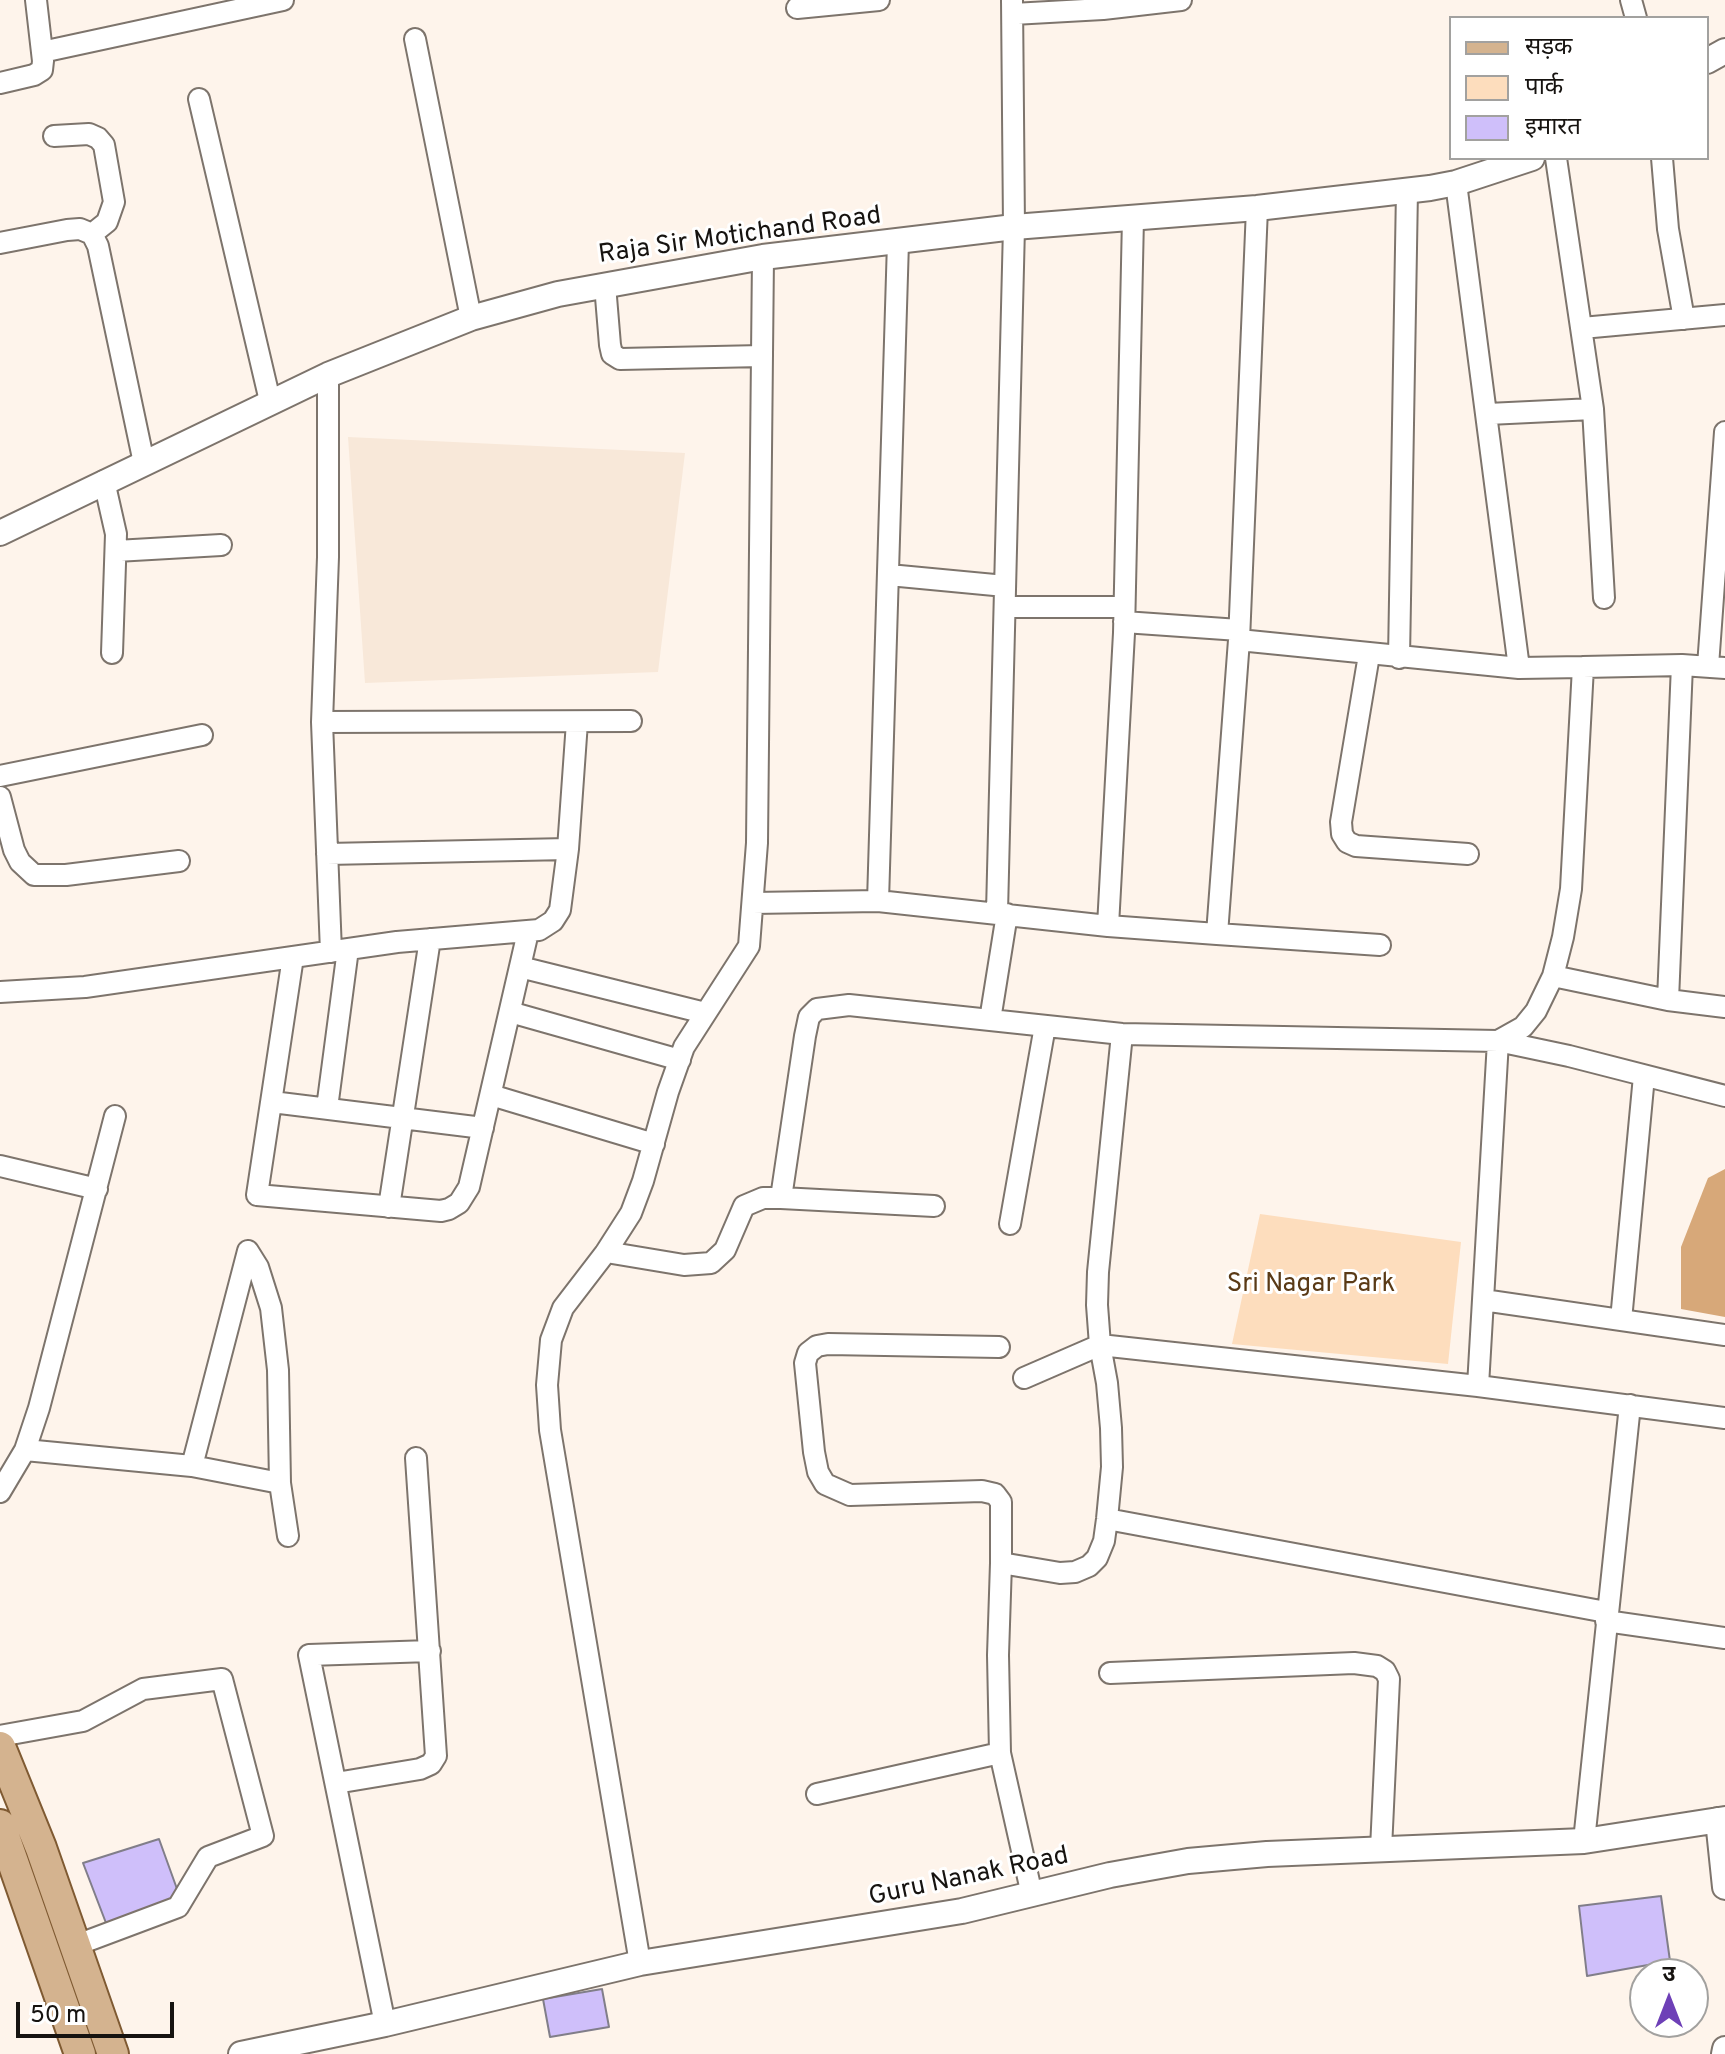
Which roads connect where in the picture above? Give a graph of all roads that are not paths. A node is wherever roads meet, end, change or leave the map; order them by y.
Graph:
1 (36, 0) edge
2 (283, 0) edge
3 (879, 0) edge
4 (1181, 0) edge
5 (1012, 7) edge
6 (797, 8) dead end
7 (415, 39) dead end
8 (42, 52) junction
9 (0, 83) edge
10 (199, 99) dead end
11 (54, 136) dead end
12 (1526, 160) edge
13 (1556, 160) edge
14 (1662, 160) edge
15 (1456, 183) junction
16 (1407, 190) junction
17 (1257, 208) junction
18 (1133, 218) junction
19 (1014, 227) junction
20 (92, 234) junction
21 (898, 242) junction
22 (0, 243) edge
23 (763, 257) junction
24 (605, 285) junction
25 (1725, 315) edge
26 (471, 318) junction
27 (1684, 319) junction
28 (1582, 328) junction
29 (762, 356) junction
30 (328, 375) junction
31 (270, 401) junction
32 (1593, 409) junction
33 (1488, 414) junction
34 (1725, 432) edge
35 (144, 463) junction
36 (104, 481) junction
37 (0, 533) edge
38 (221, 545) dead end
39 (116, 551) junction
40 (889, 575) junction
41 (1005, 586) junction
42 (1604, 598) dead end
43 (1005, 607) junction
44 (1124, 615) junction
45 (1239, 635) junction
46 (112, 653) dead end
47 (1369, 655) junction
48 (1399, 658) junction
49 (1682, 665) junction
50 (1583, 667) junction
51 (1717, 667) edge
52 (1519, 668) junction
53 (631, 721) dead end
54 (322, 722) junction
55 (577, 722) junction
56 (202, 735) dead end
57 (0, 776) edge
58 (0, 797) edge
59 (568, 849) junction
60 (327, 854) junction
61 (1468, 854) dead end
62 (179, 861) dead end
63 (878, 901) junction
64 (753, 903) junction
65 (1002, 913) junction
66 (1108, 926) junction
67 (528, 932) junction
68 (1217, 934) junction
69 (430, 939) junction
70 (1380, 945) dead end
71 (340, 951) junction
72 (293, 957) junction
73 (520, 967) junction
74 (1553, 976) junction
75 (0, 992) edge
76 (1668, 1000) junction
77 (1725, 1007) edge
78 (510, 1012) junction
79 (705, 1013) junction
80 (990, 1020) junction
81 (1045, 1026) junction
82 (1122, 1034) junction
83 (1498, 1041) junction
84 (680, 1060) junction
85 (1644, 1076) junction
86 (491, 1095) junction
87 (1725, 1096) edge
88 (272, 1102) junction
89 (327, 1108) junction
90 (115, 1116) dead end
91 (402, 1119) junction
92 (483, 1128) junction
93 (654, 1144) junction
94 (0, 1166) edge
95 (97, 1189) junction
96 (781, 1198) junction
97 (934, 1206) dead end
98 (389, 1207) junction
99 (1010, 1224) dead end
100 (606, 1252) junction
101 (1483, 1300) junction
102 (1621, 1320) junction
103 (1725, 1335) edge
104 (1100, 1345) junction
105 (999, 1347) dead end
106 (1024, 1378) dead end
107 (1478, 1386) junction
108 (1630, 1405) junction
109 (1725, 1418) edge
110 (25, 1450) junction
111 (416, 1458) dead end
112 (192, 1466) junction
113 (280, 1483) junction
114 (0, 1492) edge
115 (1107, 1519) junction
116 (288, 1536) dead end
117 (1001, 1563) junction
118 (1606, 1617) junction
119 (1725, 1638) edge
120 (430, 1651) junction
121 (1110, 1673) dead end
122 (0, 1736) edge
123 (0, 1747) edge
124 (1000, 1753) junction
125 (336, 1783) junction
126 (817, 1794) dead end
127 (1722, 1819) edge
128 (0, 1825) edge
129 (1584, 1841) junction
130 (1381, 1849) junction
131 (6, 1858) edge
132 (1725, 1887) edge
133 (1032, 1895) junction
134 (74, 1946) junction
135 (640, 1963) junction
136 (385, 2024) junction
137 (80, 2054) edge
138 (113, 2054) edge
139 (241, 2054) edge

1 - 8 street
2 - 8 street
3 - 6 street
4 - 5 street
5 - 19 street
7 - 26 street
8 - 9 street
10 - 31 street
11 - 20 street
12 - 15 street, Raja Sir Motichand Road
13 - 28 street
14 - 27 street
15 - 16 street, Raja Sir Motichand Road
15 - 33 street
16 - 17 street, Raja Sir Motichand Road
16 - 48 street
17 - 18 street, Raja Sir Motichand Road
17 - 45 street
18 - 19 street, Raja Sir Motichand Road
18 - 44 street
19 - 21 street, Raja Sir Motichand Road
19 - 41 street
20 - 22 street
20 - 35 street
21 - 23 street, Raja Sir Motichand Road
21 - 40 street
23 - 24 street, Raja Sir Motichand Road
23 - 29 street
24 - 26 street, Raja Sir Motichand Road
24 - 29 street
25 - 27 street
26 - 30 street, Raja Sir Motichand Road
27 - 28 street
28 - 32 street
29 - 64 street
30 - 31 street, Raja Sir Motichand Road
30 - 54 street
31 - 35 street, Raja Sir Motichand Road
32 - 33 street
32 - 42 street
33 - 52 street
34 - 51 street
35 - 36 street, Raja Sir Motichand Road
36 - 37 street, Raja Sir Motichand Road
36 - 39 street
38 - 39 street
39 - 46 street
40 - 41 street
40 - 63 street
41 - 43 street
43 - 44 street
43 - 65 street
44 - 45 street
44 - 66 street
45 - 47 street
45 - 68 street
47 - 48 street
47 - 61 street
48 - 52 street
49 - 50 street
49 - 51 street
49 - 76 street
50 - 52 street
50 - 74 street
53 - 55 street
54 - 55 street
54 - 60 street
55 - 59 street
56 - 57 street
58 - 62 street
59 - 60 street
59 - 67 street
60 - 71 street
63 - 64 street
63 - 65 street
64 - 79 street
65 - 66 street
65 - 80 street
66 - 68 street
67 - 69 street
67 - 73 street
68 - 70 street
69 - 71 street
69 - 91 street
71 - 72 street
71 - 89 street
72 - 75 street
72 - 88 street
73 - 78 street
73 - 79 street
74 - 76 street
74 - 83 street
76 - 77 street
78 - 84 street
78 - 86 street
79 - 84 street
80 - 81 street
80 - 96 street
81 - 82 street
81 - 99 street
82 - 83 street
82 - 104 street
83 - 85 street
83 - 101 street
84 - 93 street
85 - 87 street
85 - 102 street
86 - 92 street
86 - 93 street
88 - 89 street
88 - 98 street
89 - 91 street
90 - 95 street
91 - 92 street
91 - 98 street
92 - 98 street
93 - 100 street
94 - 95 street
95 - 110 street
96 - 97 street
96 - 100 street
100 - 135 street
101 - 102 street
101 - 107 street
102 - 103 street
104 - 106 street
104 - 107 street
104 - 115 street
105 - 117 street
107 - 108 street
108 - 109 street
108 - 118 street
110 - 112 street
110 - 114 street
111 - 120 street
112 - 113 street
112 - 113 street
113 - 116 street
115 - 117 street
115 - 118 street
117 - 124 street
118 - 119 street
118 - 129 street
120 - 125 street
120 - 125 street
121 - 130 street
122 - 134 street
123 - 134 main road
124 - 126 street
124 - 133 street
125 - 136 street
127 - 129 street, Guru Nanak Road
127 - 132 street
128 - 131 main road
129 - 130 street, Guru Nanak Road
130 - 133 street, Guru Nanak Road
131 - 137 main road
133 - 135 street, Guru Nanak Road
134 - 138 main road
135 - 136 street, Guru Nanak Road
136 - 139 street, Guru Nanak Road

